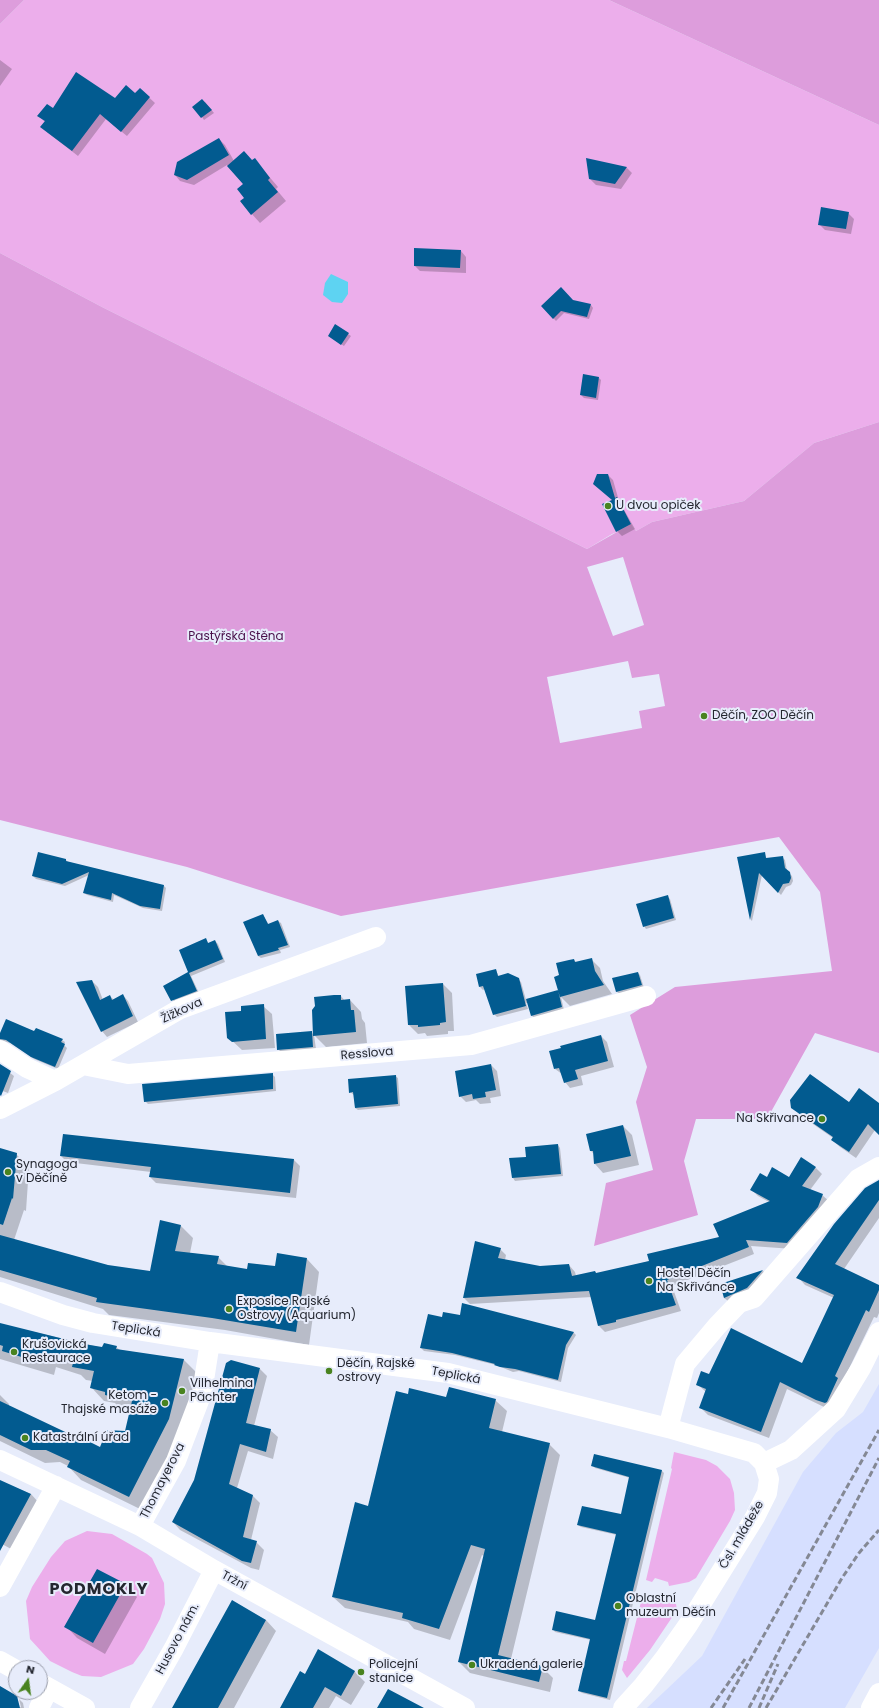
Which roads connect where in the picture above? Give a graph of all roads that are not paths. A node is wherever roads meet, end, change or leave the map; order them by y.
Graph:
1 (376, 937) dead end
2 (646, 996) dead end
3 (0, 1050) edge
4 (83, 1064) junction
5 (55, 1081) junction
6 (0, 1109) edge
7 (879, 1167) edge
8 (0, 1292) edge
9 (879, 1332) edge
10 (210, 1342) junction
11 (668, 1428) junction
12 (0, 1460) edge
13 (764, 1463) junction
14 (56, 1486) junction
15 (140, 1526) junction
16 (214, 1570) junction
17 (0, 1587) edge
18 (48, 1688) edge
19 (879, 1693) edge
20 (436, 1701) edge
21 (85, 1708) edge
22 (140, 1708) edge
23 (464, 1708) edge
24 (623, 1708) edge
25 (871, 1708) edge

1 - 4 street, Žižkova
2 - 4 street, Resslova
3 - 5 street
4 - 5 street, Žižkova
5 - 6 street, Žižkova
7 - 11 street
8 - 10 street, Teplická
9 - 13 street
10 - 11 street, Teplická
10 - 15 street, Thomayerova
11 - 13 street, Teplická
12 - 14 street, Tržní
13 - 24 street, Čsl. mládeže
14 - 15 street, Tržní
14 - 17 street
15 - 16 street, Tržní
16 - 20 street, Tržní
16 - 22 street, Husovo nám.
18 - 21 street
19 - 25 street
20 - 23 street, Tržní

